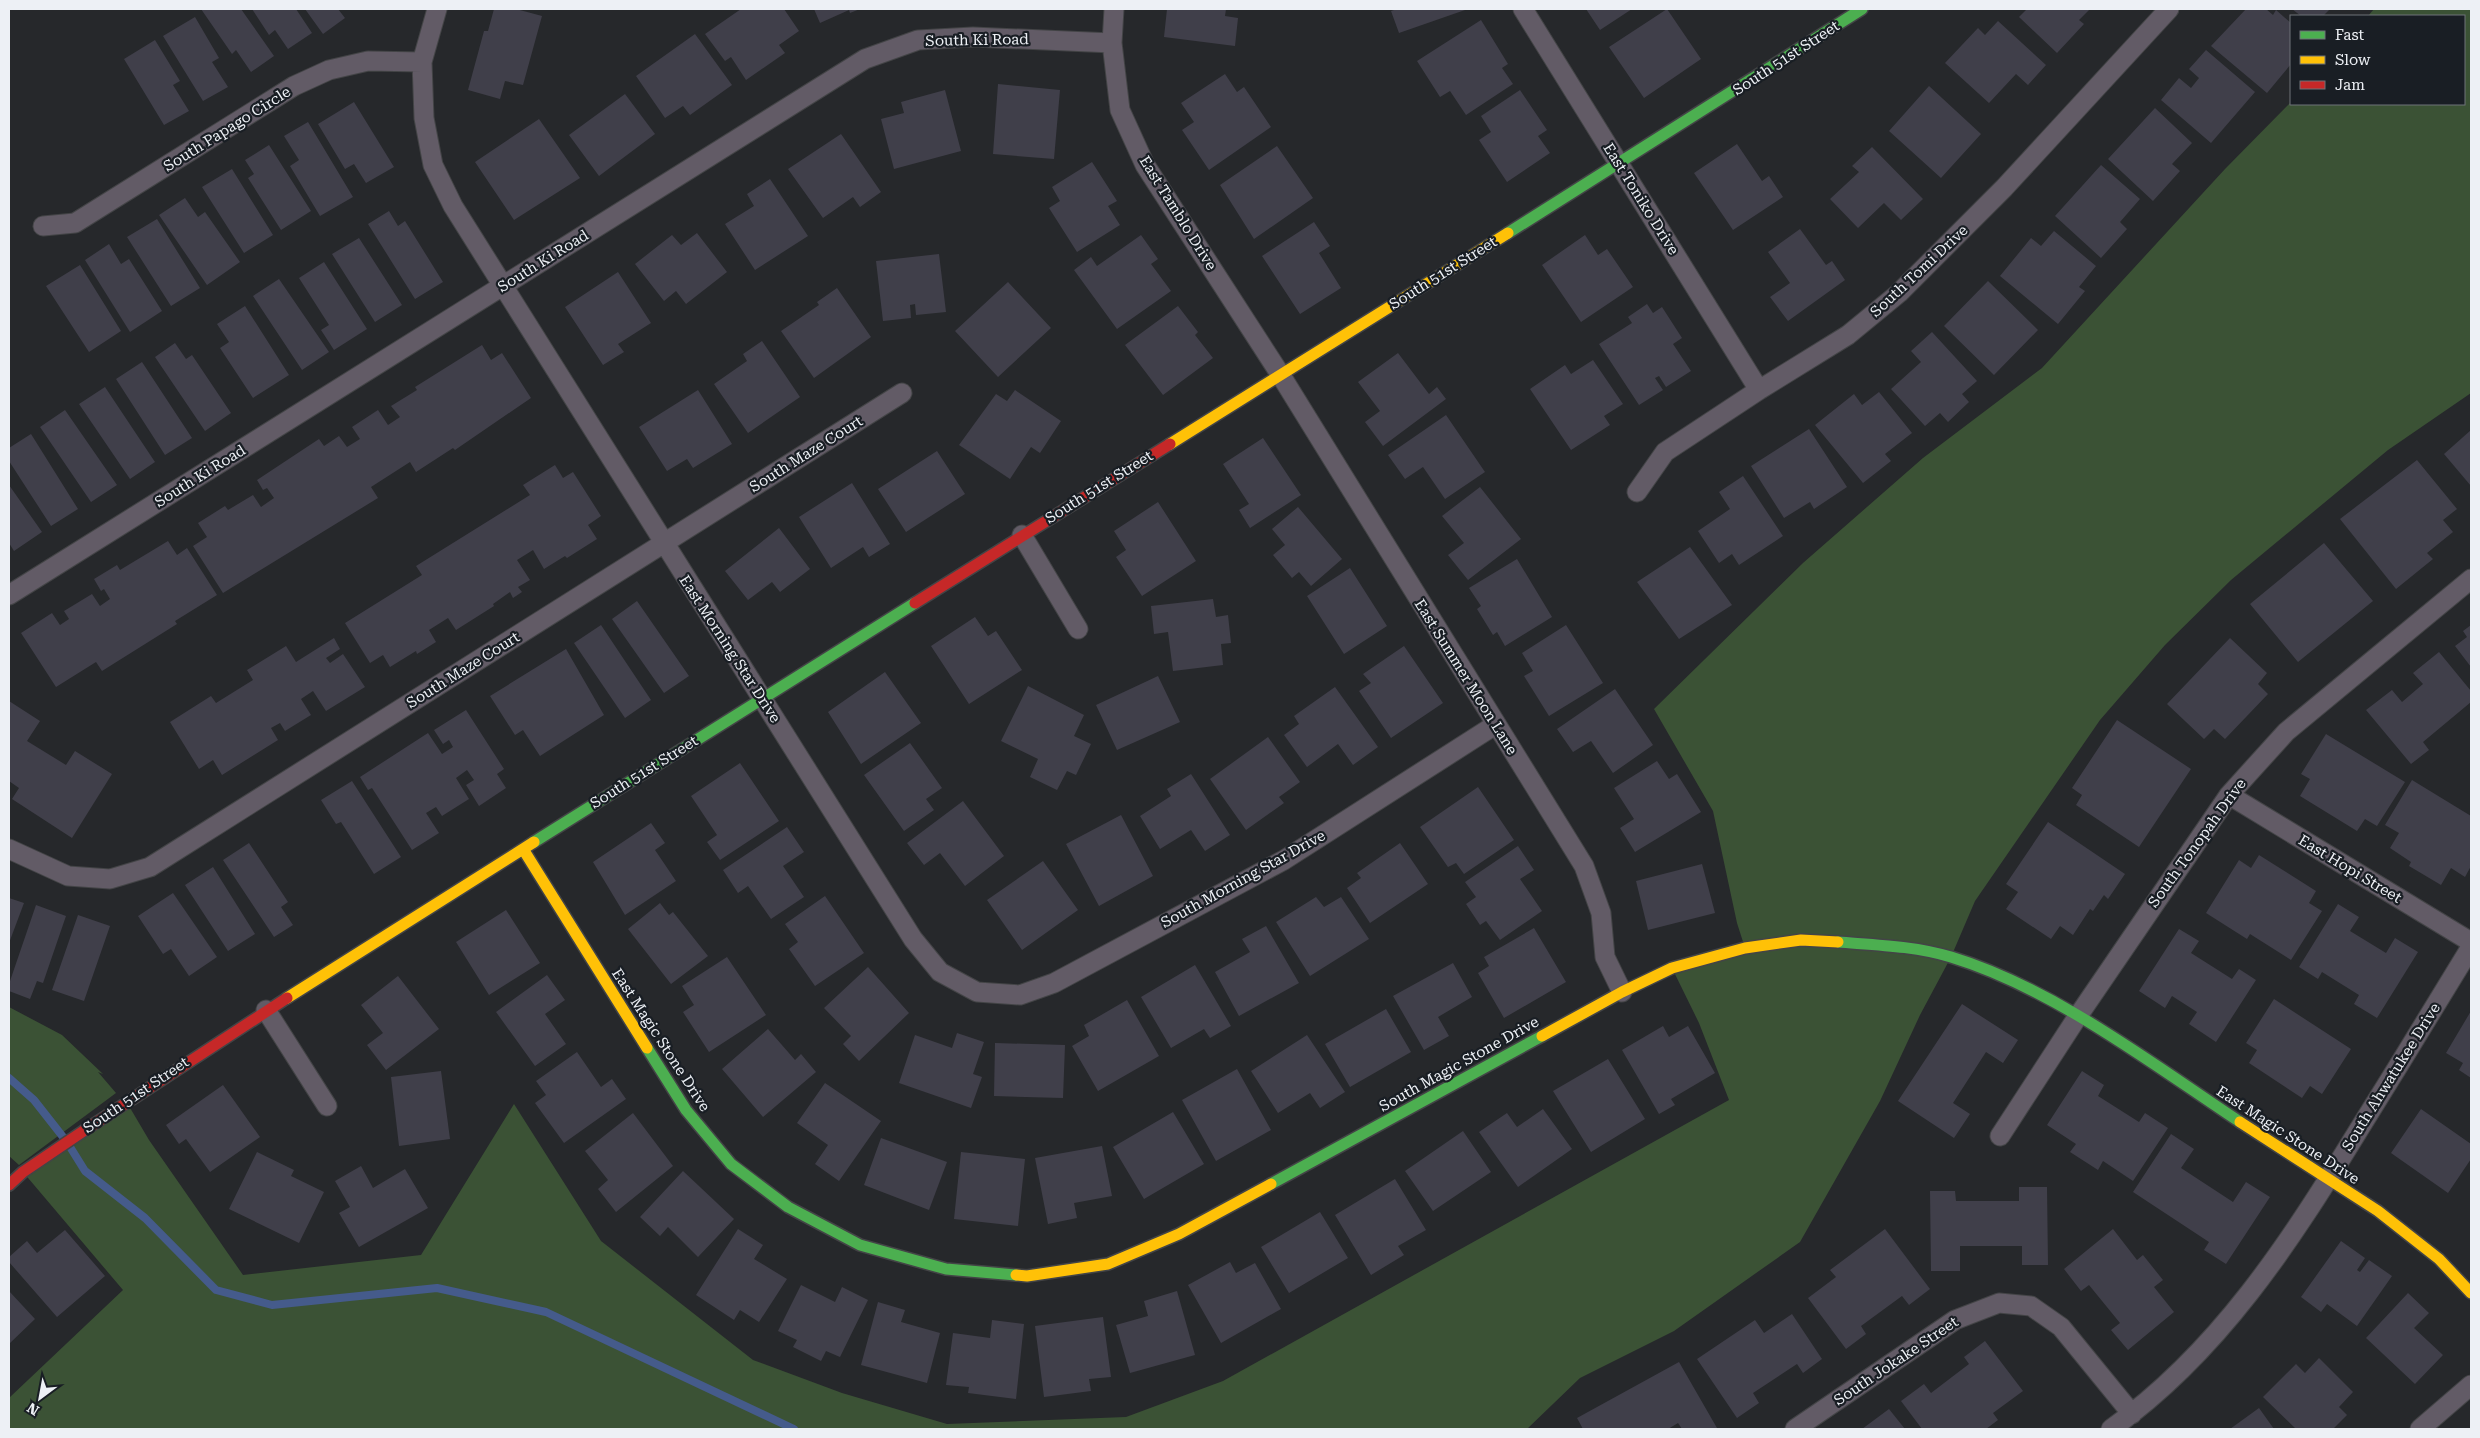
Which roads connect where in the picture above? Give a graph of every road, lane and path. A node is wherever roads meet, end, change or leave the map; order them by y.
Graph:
1 (437, 9) edge
2 (1114, 9) edge
3 (1523, 9) edge
4 (1862, 9) edge
5 (2169, 9) edge
6 (1112, 43) junction
7 (422, 62) junction
8 (1619, 165) junction
9 (43, 226) dead end
10 (504, 286) junction
11 (1280, 374) junction
12 (1759, 390) junction
13 (902, 392) dead end
14 (1637, 492) dead end
15 (1022, 535) junction
16 (663, 544) junction
17 (2471, 578) edge
18 (9, 595) edge
19 (1078, 630) dead end
20 (762, 697) junction
21 (1495, 725) junction
22 (2229, 795) junction
23 (9, 849) edge
24 (523, 849) junction
25 (2471, 942) edge
26 (2471, 947) edge
27 (977, 992) joint
28 (1622, 992) junction
29 (266, 1010) junction
30 (2078, 1016) junction
31 (327, 1106) dead end
32 (2000, 1136) dead end
33 (2329, 1179) junction
34 (9, 1185) edge
35 (860, 1245) joint
36 (2471, 1293) edge
37 (2471, 1385) edge
38 (2132, 1414) junction
39 (1795, 1429) edge
40 (2111, 1429) edge
41 (2420, 1429) edge

1 - 7 street, East Morning Star Drive
2 - 6 street, East Tamblo Drive
3 - 8 street, East Toniko Drive
4 - 8 street, South 51st Street
5 - 12 street, South Tomi Drive
6 - 10 street, South Ki Road
6 - 11 street, East Tamblo Drive
7 - 9 street, South Papago Circle
7 - 10 street, East Morning Star Drive
8 - 11 street, South 51st Street
8 - 12 street, East Toniko Drive
10 - 16 street, East Morning Star Drive
10 - 18 street, South Ki Road
11 - 15 street, South 51st Street
11 - 21 street, East Summer Moon Lane
12 - 14 street, South Tomi Drive
13 - 16 street, South Maze Court
15 - 19 street
15 - 20 street, South 51st Street
16 - 20 street, East Morning Star Drive
16 - 23 street, South Maze Court
17 - 22 street, South Tonopah Drive
20 - 24 street, South 51st Street
20 - 27 street, East Morning Star Drive
21 - 27 street, South Morning Star Drive
21 - 28 street, East Summer Moon Lane
22 - 25 street, East Hopi Street
22 - 30 street, South Tonopah Drive
24 - 29 street, South 51st Street
24 - 35 street, East Magic Stone Drive
26 - 33 street, South Ahwatukee Drive
28 - 30 street, South Magic Stone Drive
28 - 35 street, South Magic Stone Drive
29 - 31 street
29 - 34 street, South 51st Street
30 - 32 street, South Tonopah Drive
30 - 33 street, East Magic Stone Drive
33 - 36 street, East Magic Stone Drive
33 - 38 street, South Ahwatukee Drive
37 - 41 street
38 - 39 street, South Jokake Street
38 - 40 street, South Ahwatukee Drive

